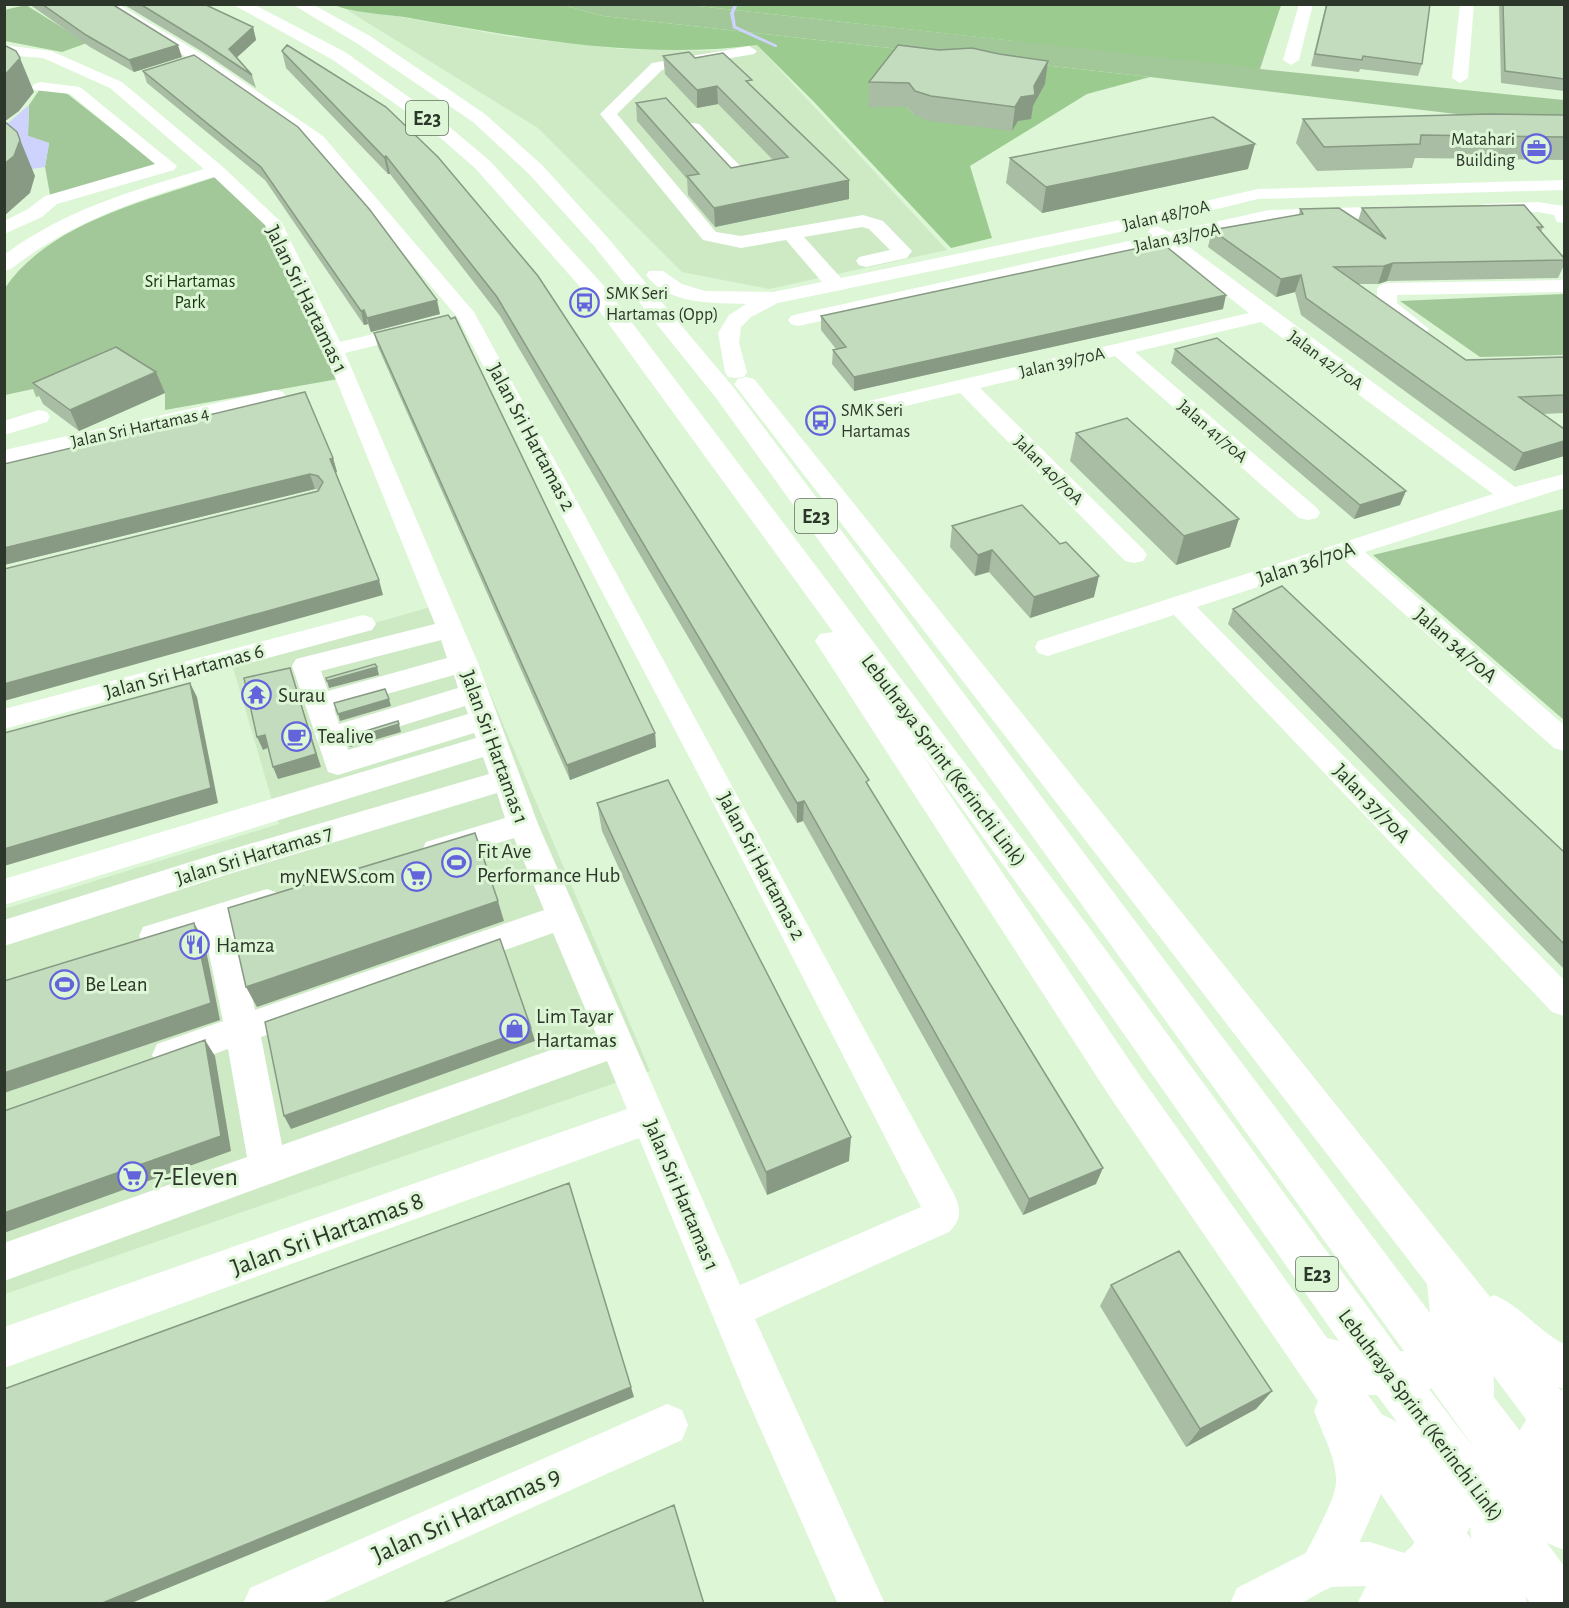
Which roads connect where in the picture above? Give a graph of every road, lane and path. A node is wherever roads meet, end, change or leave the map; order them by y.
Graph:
1 (107, 4) edge
2 (240, 4) edge
3 (300, 4) edge
4 (1306, 4) edge
5 (1467, 4) edge
6 (4, 50) edge
7 (749, 51) dead end
8 (1291, 60) dead end
9 (1460, 78) dead end
10 (40, 87) dead end
11 (620, 102) junction
12 (648, 102) edge
13 (680, 114) edge
14 (479, 118) junction
15 (217, 171) junction
16 (740, 176) edge
17 (1564, 185) edge
18 (1468, 210) edge
19 (1421, 211) edge
20 (1563, 215) edge
21 (1144, 221) junction
22 (4, 229) edge
23 (790, 233) junction
24 (1167, 239) junction
25 (14, 247) edge
26 (4, 265) edge
27 (822, 270) junction
28 (656, 275) junction
29 (836, 285) junction
30 (1564, 286) edge
31 (773, 298) junction
32 (691, 315) dead end
33 (1265, 315) junction
34 (450, 320) junction
35 (798, 320) dead end
36 (710, 339) dead end
37 (1434, 340) edge
38 (1118, 348) junction
39 (333, 350) junction
40 (641, 351) junction
41 (736, 372) junction
42 (964, 385) junction
43 (275, 397) edge
44 (860, 410) dead end
45 (39, 417) dead end
46 (4, 428) edge
47 (4, 457) edge
48 (1564, 481) edge
49 (1511, 496) junction
50 (1308, 513) dead end
51 (1347, 550) junction
52 (1134, 555) dead end
53 (1179, 604) junction
54 (363, 624) dead end
55 (450, 629) junction
56 (1048, 647) dead end
57 (464, 663) junction
58 (306, 666) junction
59 (243, 680) edge
60 (319, 704) junction
61 (4, 718) edge
62 (484, 718) junction
63 (1564, 741) edge
64 (333, 751) junction
65 (505, 780) junction
66 (286, 785) dead end
67 (523, 824) junction
68 (221, 826) junction
69 (410, 858) edge
70 (229, 862) junction
71 (4, 892) edge
72 (297, 893) edge
73 (563, 916) junction
74 (218, 917) junction
75 (4, 933) edge
76 (128, 944) edge
77 (1564, 1002) edge
78 (242, 1029) junction
79 (617, 1042) junction
80 (145, 1063) edge
81 (649, 1118) junction
82 (268, 1168) junction
83 (4, 1262) edge
84 (1453, 1285) junction
85 (730, 1309) junction
86 (4, 1348) edge
87 (1312, 1356) junction
88 (1564, 1368) edge
89 (1354, 1416) junction
90 (1560, 1420) edge
91 (667, 1425) dead end
92 (1564, 1473) edge
93 (1518, 1474) junction
94 (1464, 1483) junction
95 (1564, 1526) edge
96 (1441, 1538) junction
97 (1324, 1565) junction
98 (1395, 1591) edge
99 (266, 1604) edge
100 (862, 1604) edge
101 (1253, 1604) edge
102 (1486, 1604) edge
103 (1504, 1604) edge
104 (1562, 1604) edge

1 - 34 street, Jalan Sri Hartamas 2
2 - 40 highway, Lebuhraya Sprint (Kerinchi Link) / E23
3 - 14 highway, Lebuhraya Sprint (Kerinchi Link) / E23
4 - 8 street
5 - 9 street
6 - 15 street, Jalan Sri Hartamas 1
7 - 11 street
10 - 22 street
11 - 12 street
11 - 23 street
13 - 16 street
14 - 28 highway
14 - 95 highway, Lebuhraya Sprint (Kerinchi Link) / E23
15 - 25 street
15 - 39 street, Jalan Sri Hartamas 1
17 - 21 street, Jalan 48/70A
18 - 20 street
19 - 24 street, Jalan 43/70A
21 - 24 street, Jalan 42/70A
21 - 29 street, Jalan 48/70A
23 - 27 street
23 - 27 street
24 - 33 street, Jalan 42/70A
24 - 35 street, Jalan 43/70A
25 - 26 street
27 - 29 street
28 - 31 street, Jalan 48/70A
28 - 32 highway
29 - 31 street, Jalan 48/70A
30 - 37 street
31 - 41 street, Jalan 48/70A
33 - 38 street, Jalan 39/70A
33 - 49 street, Jalan 42/70A
34 - 39 street
34 - 85 street, Jalan Sri Hartamas 2
36 - 41 highway
38 - 42 street, Jalan 39/70A
38 - 50 street, Jalan 41/70A
39 - 55 street, Jalan Sri Hartamas 1
40 - 87 highway
40 - 104 highway, Lebuhraya Sprint (Kerinchi Link) / E23
41 - 84 highway
42 - 44 street, Jalan 39/70A
42 - 52 street, Jalan 40/70A
43 - 47 street, Jalan Sri Hartamas 4
45 - 46 street
48 - 49 street, Jalan 36/70A
49 - 51 street, Jalan 36/70A
51 - 53 street, Jalan 36/70A
51 - 63 street, Jalan 34/70A
53 - 56 street, Jalan 36/70A
53 - 77 street, Jalan 37/70A
54 - 61 street, Jalan Sri Hartamas 6
55 - 57 street, Jalan Sri Hartamas 1
55 - 58 street
57 - 60 street
57 - 62 street, Jalan Sri Hartamas 1
58 - 59 street
58 - 60 street
60 - 64 street
62 - 64 street
62 - 65 street, Jalan Sri Hartamas 1
62 - 68 street
64 - 66 street
65 - 67 street, Jalan Sri Hartamas 1
65 - 70 street, Jalan Sri Hartamas 7
67 - 69 street
67 - 73 street, Jalan Sri Hartamas 1
68 - 70 street
68 - 71 street
70 - 75 street, Jalan Sri Hartamas 7
72 - 74 street
73 - 78 street
73 - 79 street, Jalan Sri Hartamas 1
74 - 76 street
74 - 78 street
78 - 80 street
78 - 82 street
79 - 81 street, Jalan Sri Hartamas 1
79 - 82 street
81 - 85 street, Jalan Sri Hartamas 1
81 - 86 street, Jalan Sri Hartamas 8
82 - 83 street
84 - 87 highway
84 - 88 highway
84 - 90 highway
84 - 94 street
85 - 100 street, Jalan Sri Hartamas 1
87 - 89 highway
87 - 97 highway
89 - 94 street
89 - 96 highway
90 - 93 street
91 - 99 street, Jalan Sri Hartamas 9
92 - 93 street
93 - 94 street
93 - 103 street
94 - 96 street
96 - 98 street
96 - 102 highway
97 - 98 street
97 - 101 street
98 - 102 street

